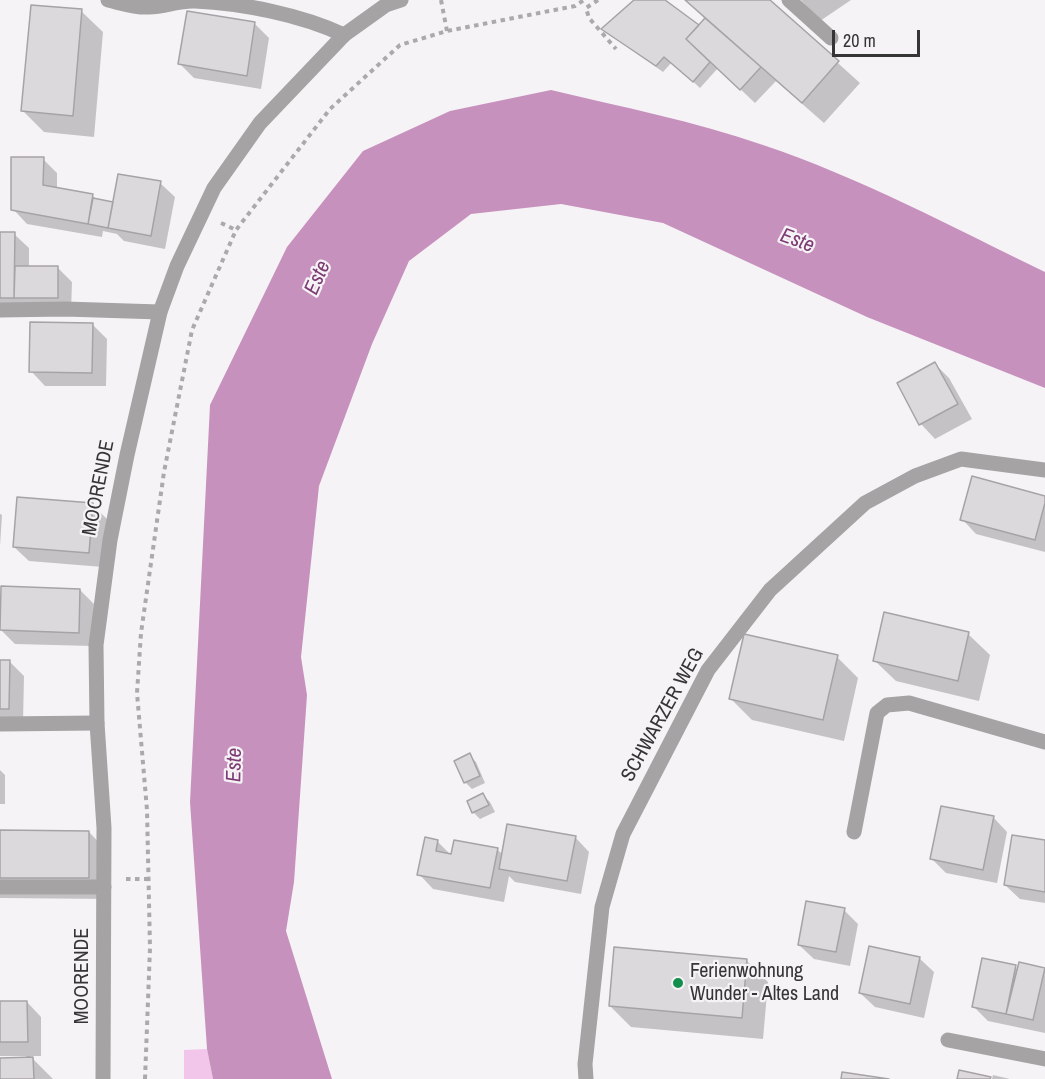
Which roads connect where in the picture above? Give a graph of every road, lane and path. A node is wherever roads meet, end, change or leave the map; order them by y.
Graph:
1 (108, 0) edge
2 (401, 0) edge
3 (441, 0) edge
4 (584, 0) edge
5 (598, 0) edge
6 (789, 0) edge
7 (447, 31) junction
8 (344, 35) junction
9 (831, 38) dead end
10 (616, 49) dead end
11 (0, 310) edge
12 (160, 312) junction
13 (1045, 470) edge
14 (97, 723) junction
15 (0, 724) edge
16 (1045, 742) edge
17 (854, 832) dead end
18 (0, 887) edge
19 (104, 887) junction
20 (948, 1040) dead end
21 (1045, 1059) edge
22 (103, 1079) edge
23 (145, 1079) edge
24 (586, 1079) edge

1 - 8 street
2 - 8 street, MOORENDE
3 - 7 path
4 - 7 path
5 - 10 path
6 - 9 street
7 - 23 path
8 - 12 street, MOORENDE
11 - 12 street
12 - 14 street, MOORENDE
13 - 24 street, SCHWARZER WEG
14 - 15 street
14 - 19 street, MOORENDE
16 - 17 street
18 - 19 street
19 - 22 street, MOORENDE
20 - 21 street

